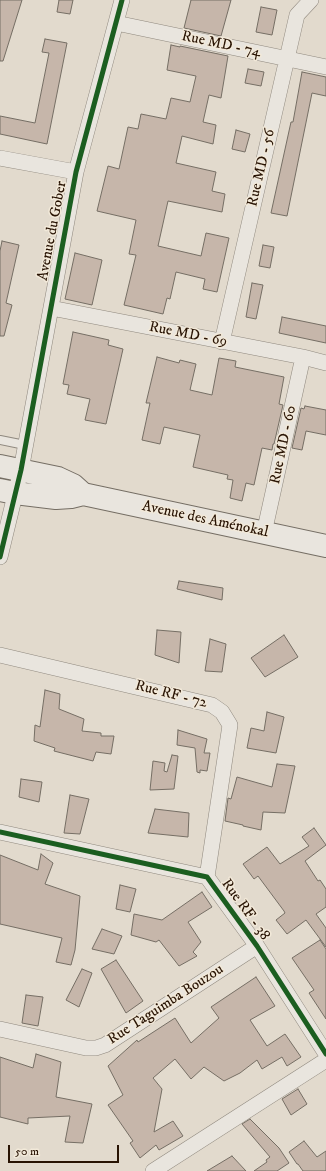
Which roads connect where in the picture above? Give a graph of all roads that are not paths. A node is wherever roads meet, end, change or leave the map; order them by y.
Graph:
1 (122, 0) edge
2 (311, 0) edge
3 (116, 23) junction
4 (287, 59) junction
5 (326, 67) edge
6 (0, 158) edge
7 (76, 172) junction
8 (51, 308) junction
9 (222, 342) junction
10 (303, 357) junction
11 (326, 363) edge
12 (0, 440) edge
13 (25, 444) junction
14 (10, 468) edge
15 (7, 492) edge
16 (83, 494) junction
17 (264, 534) junction
18 (326, 546) edge
19 (0, 557) edge
20 (0, 655) edge
21 (0, 832) edge
22 (207, 877) junction
23 (257, 946) junction
24 (0, 1029) edge
25 (326, 1054) edge
26 (326, 1060) edge
27 (153, 1171) edge

1 - 3 street, Avenue du Gober
2 - 4 street, Rue MD - 56
3 - 4 street, Rue MD - 74
3 - 7 street, Avenue du Gober
4 - 5 street, Rue MD - 74
4 - 9 street, Rue MD - 56
6 - 7 street
7 - 8 street, Avenue du Gober
8 - 9 street, Rue MD - 69
8 - 13 street, Avenue du Gober
9 - 10 street, Rue MD - 69
10 - 11 street, Rue MD - 69
10 - 17 street, Rue MD - 60
12 - 13 lane
13 - 14 street, Avenue du Gober
14 - 15 street, Avenue du Gober
14 - 16 main road, Avenue des Aménokal
15 - 16 main road, Avenue des Aménokal
15 - 19 street, Avenue du Gober
16 - 17 main road, Avenue des Aménokal
17 - 18 main road, Avenue des Aménokal
20 - 22 street, Rue RF - 72
21 - 22 street, Rue RF - 38
22 - 23 street, Rue RF - 38
23 - 24 street, Rue Taguimba Bouzou
23 - 25 street, Rue RF - 38
26 - 27 street

